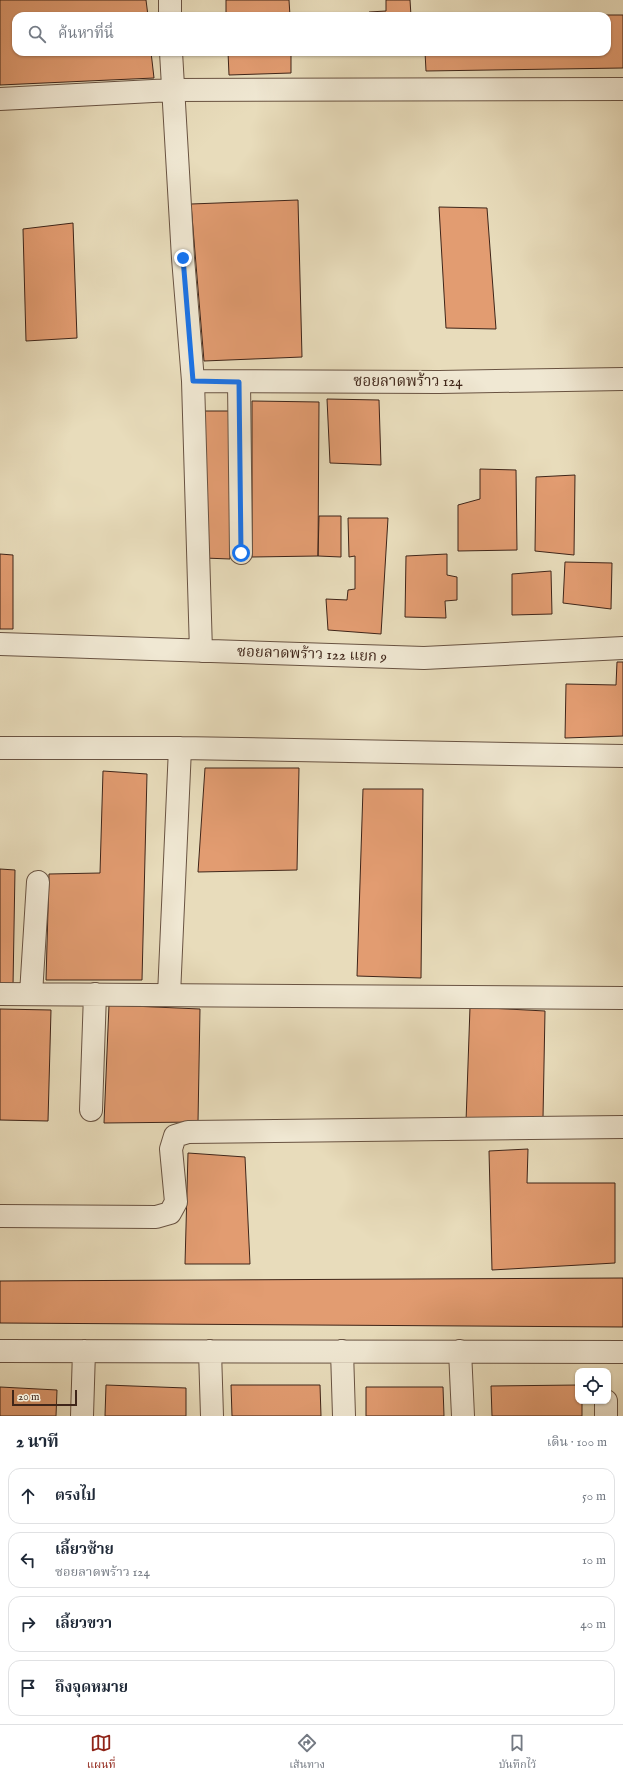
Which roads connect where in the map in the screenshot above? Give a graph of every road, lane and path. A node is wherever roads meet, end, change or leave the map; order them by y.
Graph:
1 (170, 0) edge
2 (170, 12) edge
3 (171, 56) edge
4 (623, 89) edge
5 (172, 90) junction
6 (0, 99) edge
7 (623, 379) edge
8 (193, 381) junction
9 (239, 382) junction
10 (241, 553) dead end
11 (0, 644) edge
12 (623, 648) edge
13 (201, 650) junction
14 (0, 748) edge
15 (180, 748) junction
16 (623, 756) edge
17 (38, 882) dead end
18 (0, 994) edge
19 (31, 994) junction
20 (95, 994) junction
21 (169, 995) junction
22 (623, 998) edge
23 (91, 1110) dead end
24 (623, 1127) edge
25 (0, 1216) edge
26 (0, 1351) edge
27 (84, 1351) junction
28 (210, 1351) junction
29 (342, 1351) junction
30 (460, 1351) junction
31 (612, 1358) edge
32 (606, 1404) edge
33 (82, 1416) edge
34 (212, 1416) edge
35 (344, 1416) edge
36 (462, 1416) edge
37 (606, 1416) edge

1 - 2 street
3 - 5 street
4 - 5 street
5 - 6 street
5 - 8 street
7 - 9 street, ซอยลาดพร้าว 124
8 - 9 street, ซอยลาดพร้าว 124
8 - 13 street
9 - 10 street
11 - 13 street, ซอยลาดพร้าว 122 แยก 9
12 - 13 street, ซอยลาดพร้าว 122 แยก 9
14 - 15 street
15 - 16 street
15 - 21 street
17 - 19 street
18 - 19 street
19 - 20 street
20 - 21 street
20 - 23 street
21 - 22 street
24 - 25 street
26 - 27 street
27 - 28 street
27 - 33 street
28 - 29 street
28 - 34 street
29 - 30 street
29 - 35 street
30 - 31 street
30 - 36 street
32 - 37 street

